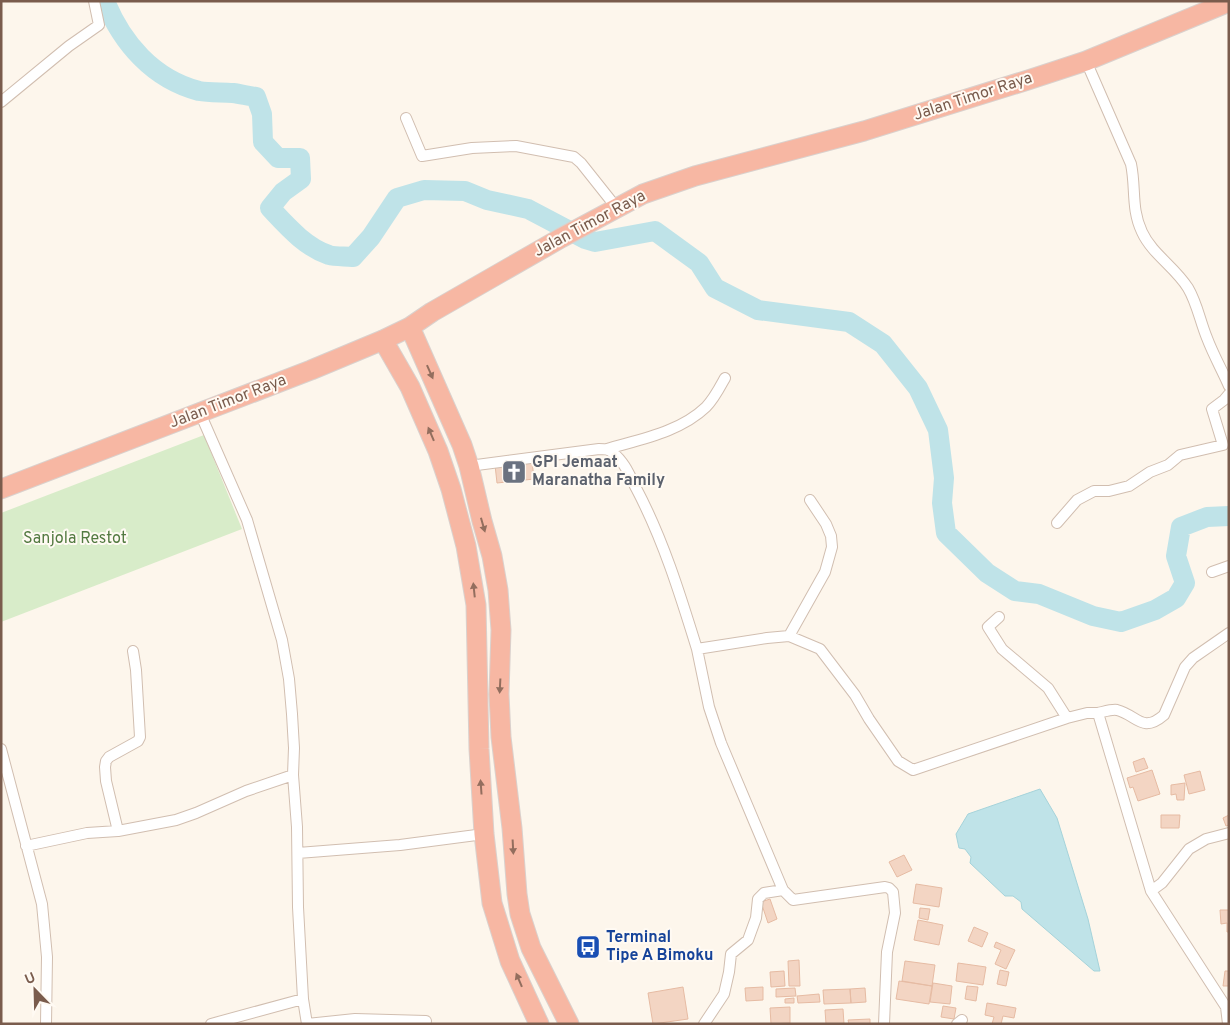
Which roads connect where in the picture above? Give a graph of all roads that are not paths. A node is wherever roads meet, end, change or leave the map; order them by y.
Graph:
1 (94, 1) edge
2 (1229, 2) edge
3 (1086, 61) junction
4 (1, 102) edge
5 (406, 118) dead end
6 (616, 207) junction
7 (410, 327) junction
8 (383, 340) junction
9 (726, 378) dead end
10 (1229, 386) edge
11 (1229, 394) edge
12 (200, 413) junction
13 (1226, 445) edge
14 (607, 449) junction
15 (469, 466) junction
16 (1, 489) edge
17 (810, 500) dead end
18 (1057, 523) dead end
19 (1229, 566) edge
20 (1212, 572) dead end
21 (999, 617) dead end
22 (501, 624) junction
23 (477, 625) junction
24 (1229, 632) edge
25 (789, 636) junction
26 (696, 650) junction
27 (133, 651) dead end
28 (1098, 713) junction
29 (1067, 718) junction
30 (1, 749) edge
31 (293, 775) junction
32 (118, 831) junction
33 (1229, 833) edge
34 (484, 834) junction
35 (26, 846) junction
36 (298, 853) junction
37 (783, 890) junction
38 (1150, 891) junction
39 (551, 990) junction
40 (303, 999) junction
41 (528, 1000) junction
42 (1227, 1007) edge
43 (426, 1021) dead end
44 (46, 1024) edge
45 (211, 1024) edge
46 (307, 1024) edge
47 (539, 1024) edge
48 (569, 1024) edge
49 (704, 1024) edge
50 (884, 1024) edge
51 (1228, 1024) edge

1 - 4 street
2 - 3 highway, Jalan Timor Raya
3 - 6 highway, Jalan Timor Raya
3 - 10 street
5 - 6 street
6 - 7 highway, Jalan Timor Raya
7 - 8 highway, Jalan Timor Raya
7 -> 15 highway
8 - 12 highway, Jalan Timor Raya
23 -> 8 highway
9 - 14 street
11 - 13 street
12 - 16 highway, Jalan Timor Raya
12 - 31 street
13 - 18 street
14 - 15 street
14 - 26 street
15 -> 22 highway
17 - 25 street
19 - 20 street
21 - 29 street
22 - 23 highway
22 -> 39 highway
34 -> 23 highway
24 - 28 street
25 - 26 street
25 - 29 street
26 - 37 street
27 - 32 street
28 - 29 street
28 - 38 street
30 - 35 street
31 - 32 street
31 - 36 street
32 - 35 street
33 - 38 street
34 - 36 street
41 -> 34 highway
35 - 44 street
36 - 40 street
37 - 49 street
37 - 50 street
38 - 42 street
39 - 41 highway
39 - 48 highway
40 - 45 street
40 - 46 street
41 - 47 highway
42 - 51 street
43 - 46 street

